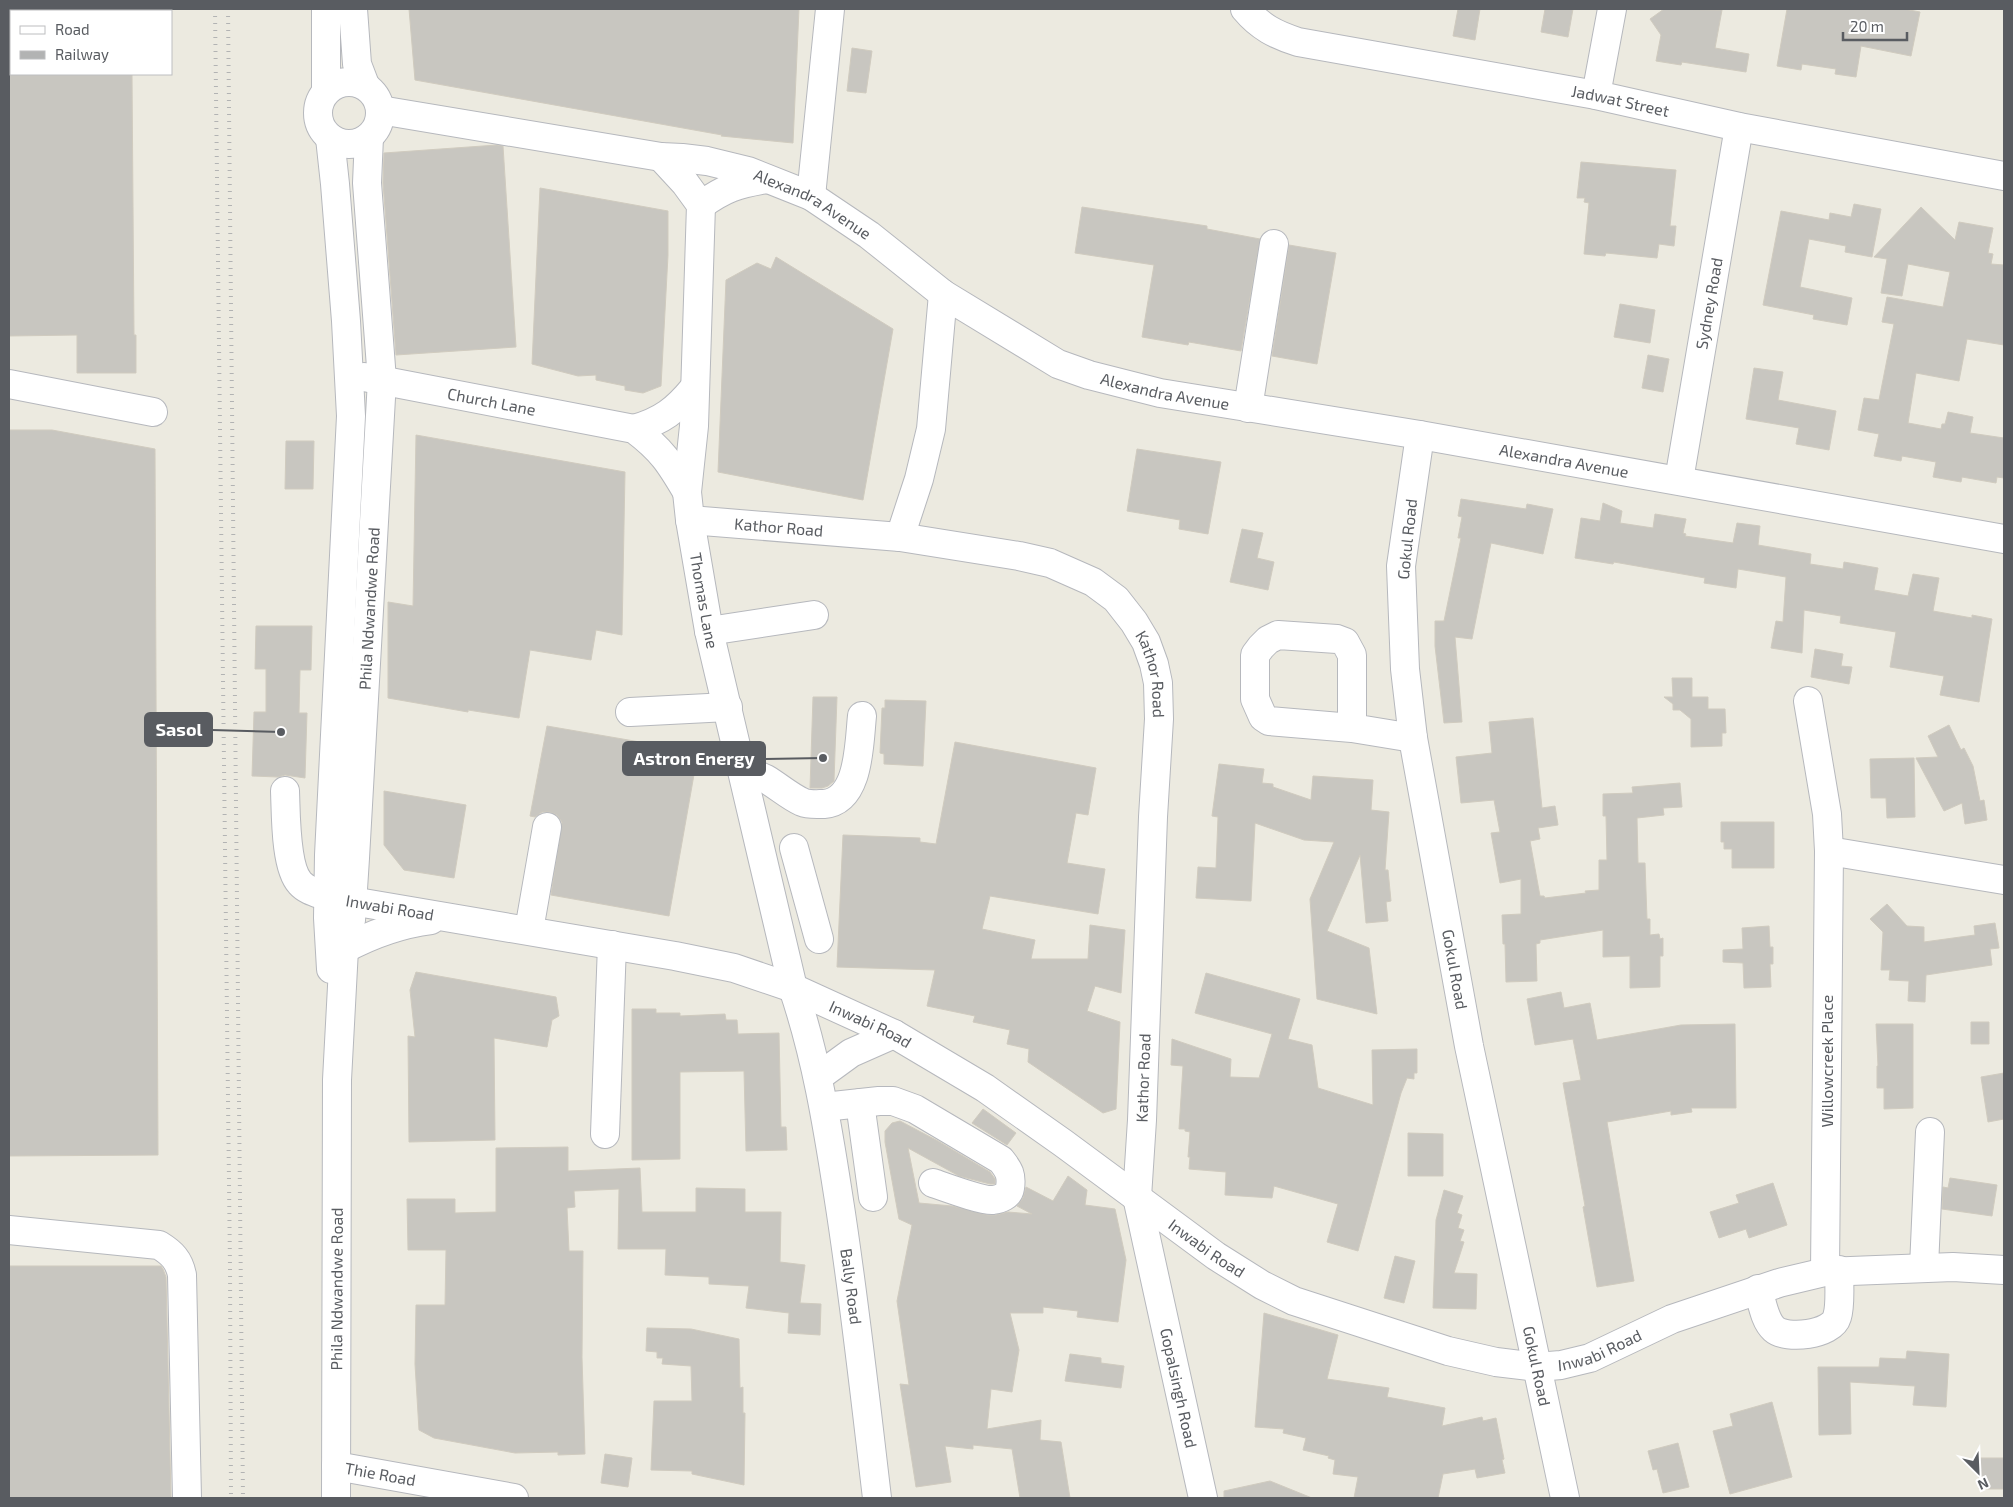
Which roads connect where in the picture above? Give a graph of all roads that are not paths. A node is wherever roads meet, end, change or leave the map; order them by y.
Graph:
1 (326, 9) edge
2 (353, 9) edge
3 (830, 9) edge
4 (1245, 9) edge
5 (1612, 9) edge
6 (365, 86) junction
7 (326, 90) junction
8 (1596, 96) junction
9 (380, 110) junction
10 (1739, 127) junction
11 (369, 137) junction
12 (330, 138) junction
13 (661, 157) junction
14 (2004, 176) edge
15 (770, 179) junction
16 (811, 196) junction
17 (701, 205) junction
18 (1274, 244) dead end
19 (943, 294) junction
20 (350, 375) junction
21 (382, 380) junction
22 (9, 384) edge
23 (694, 388) junction
24 (1248, 408) junction
25 (153, 412) dead end
26 (634, 429) junction
27 (1420, 435) junction
28 (1679, 480) junction
29 (687, 492) junction
30 (690, 520) junction
31 (900, 537) junction
32 (2004, 539) edge
33 (814, 615) dead end
34 (709, 630) junction
35 (1808, 701) dead end
36 (728, 707) junction
37 (630, 712) dead end
38 (862, 716) dead end
39 (1352, 728) dead end
40 (1414, 738) junction
41 (741, 769) junction
42 (285, 791) dead end
43 (547, 828) dead end
44 (1829, 851) junction
45 (766, 870) junction
46 (2004, 880) edge
47 (340, 898) junction
48 (452, 917) junction
49 (528, 930) junction
50 (819, 938) dead end
51 (612, 945) junction
52 (344, 949) junction
53 (793, 988) junction
54 (894, 1034) junction
55 (818, 1077) junction
56 (337, 1080) junction
57 (860, 1103) junction
58 (824, 1107) junction
59 (1930, 1132) dead end
60 (606, 1134) dead end
61 (933, 1184) dead end
62 (873, 1197) dead end
63 (1136, 1197) junction
64 (1178, 1229) junction
65 (9, 1230) edge
66 (1924, 1268) junction
67 (2004, 1270) edge
68 (1832, 1271) junction
69 (1156, 1277) junction
70 (1758, 1290) junction
71 (1536, 1367) junction
72 (336, 1466) junction
73 (375, 1486) edge
74 (187, 1498) edge
75 (336, 1498) edge
76 (514, 1498) edge
77 (878, 1498) edge
78 (1203, 1498) edge
79 (1565, 1498) edge

1 - 7 street
2 - 6 street
3 - 16 street
4 - 8 street, Jadwat Street
5 - 8 street
6 - 7 street
6 - 9 street
7 - 12 street
8 - 10 street, Jadwat Street
9 - 11 street
9 - 13 street, Alexandra Avenue
10 - 14 street, Jadwat Street
10 - 28 street, Sydney Road
11 - 12 street
11 - 21 street, Phila Ndwandwe Road
12 - 20 street, Phila Ndwandwe Road
13 - 15 street, Alexandra Avenue
13 - 17 street
15 - 16 street, Alexandra Avenue
15 - 17 street
16 - 19 street, Alexandra Avenue
17 - 23 street, Thomas Lane
18 - 24 street
19 - 24 street, Alexandra Avenue
19 - 31 street
20 - 21 street, Church Lane
20 - 47 street, Phila Ndwandwe Road
21 - 26 street, Church Lane
21 - 47 street, Phila Ndwandwe Road
22 - 25 street
23 - 26 street
23 - 29 street, Thomas Lane
24 - 27 street, Alexandra Avenue
26 - 29 street, Church Lane
27 - 28 street, Alexandra Avenue
27 - 40 street, Gokul Road
28 - 32 street, Alexandra Avenue
29 - 30 street, Thomas Lane
30 - 31 street, Kathor Road
30 - 34 street, Thomas Lane
31 - 63 street, Kathor Road
33 - 34 street
34 - 36 street, Thomas Lane
35 - 44 street, Willowcreek Place
36 - 37 street
36 - 41 street, Thomas Lane
38 - 41 street
39 - 40 street
40 - 71 street, Gokul Road
41 - 45 street, Thomas Lane
42 - 47 street, Inwabi Road
43 - 49 street
44 - 46 street
44 - 68 street, Willowcreek Place
45 - 50 street
45 - 53 street, Thomas Lane
47 - 48 street, Inwabi Road
47 - 52 street, Phila Ndwandwe Road
47 - 56 street, Phila Ndwandwe Road
48 - 49 street, Inwabi Road
48 - 52 street, Inwabi Road
49 - 51 street, Inwabi Road
51 - 53 street, Inwabi Road
51 - 60 street
52 - 56 street, Phila Ndwandwe Road
53 - 54 street, Inwabi Road
53 - 55 street, Bally Road
54 - 55 street
54 - 63 street, Inwabi Road
55 - 58 street, Bally Road
56 - 72 street, Phila Ndwandwe Road
57 - 58 street
57 - 61 street
57 - 62 street
58 - 77 street, Bally Road
59 - 66 street
63 - 64 street, Inwabi Road
63 - 69 street, Gopalsingh Road
64 - 69 street
64 - 71 street, Inwabi Road
65 - 74 street
66 - 67 street, Inwabi Road
66 - 68 street, Inwabi Road
68 - 70 street, Inwabi Road
68 - 70 street, Willowcreek Place
69 - 78 street, Gopalsingh Road
70 - 71 street, Inwabi Road
71 - 79 street, Gokul Road
72 - 73 street, Thie Road
72 - 75 street, Phila Ndwandwe Road
73 - 76 street, Thie Road

